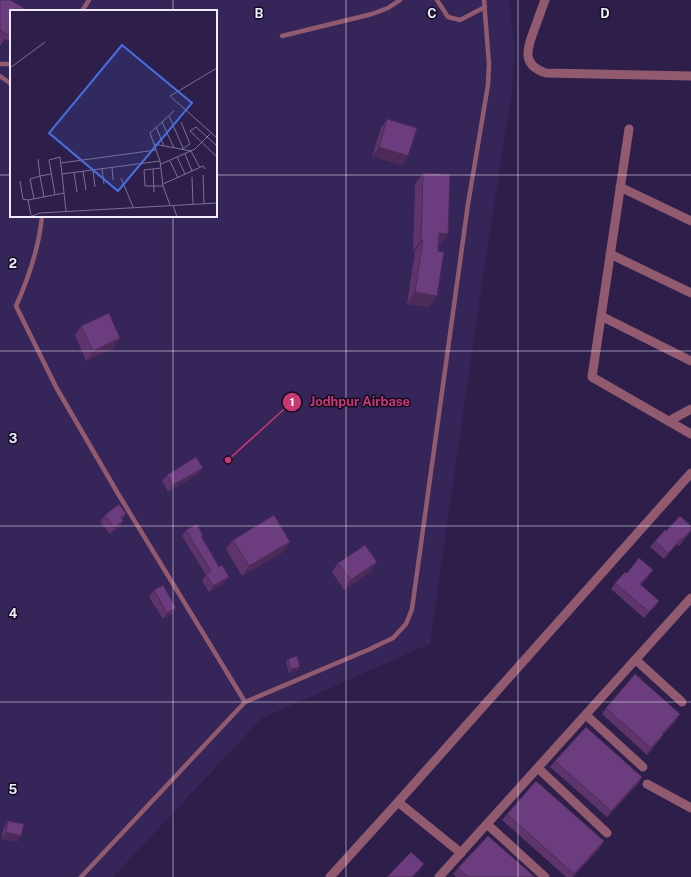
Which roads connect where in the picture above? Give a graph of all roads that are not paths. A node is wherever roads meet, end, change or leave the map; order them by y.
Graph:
1 (89, 0) edge
2 (400, 0) edge
3 (437, 0) edge
4 (484, 0) edge
5 (545, 0) edge
6 (485, 7) junction
7 (83, 10) edge
8 (282, 36) dead end
9 (0, 76) edge
10 (691, 76) edge
11 (10, 83) edge
12 (629, 129) dead end
13 (620, 187) junction
14 (42, 217) edge
15 (691, 221) edge
16 (610, 254) junction
17 (691, 293) edge
18 (601, 316) junction
19 (691, 361) edge
20 (691, 409) edge
21 (668, 421) junction
22 (691, 434) edge
23 (691, 473) edge
24 (691, 598) edge
25 (636, 660) junction
26 (245, 702) junction
27 (682, 702) dead end
28 (586, 715) junction
29 (643, 767) dead end
30 (538, 768) junction
31 (648, 784) dead end
32 (398, 802) junction
33 (691, 808) edge
34 (487, 824) junction
35 (607, 833) dead end
36 (461, 853) junction
37 (81, 877) edge
38 (330, 877) edge
39 (440, 877) edge
40 (545, 877) edge

1 - 7 lane
2 - 8 lane
3 - 6 lane
4 - 6 lane
5 - 10 street
6 - 26 lane
9 - 11 lane
12 - 13 street
13 - 15 street
13 - 16 street
14 - 26 lane
16 - 17 street
16 - 18 street
18 - 19 street
18 - 21 street
20 - 21 street
21 - 22 street
23 - 32 street
24 - 25 street
25 - 27 street
25 - 28 street
26 - 37 lane
28 - 29 street
28 - 30 street
30 - 34 street
30 - 35 street
31 - 33 street
32 - 36 street
32 - 38 street
34 - 36 street
34 - 40 street
36 - 39 street

